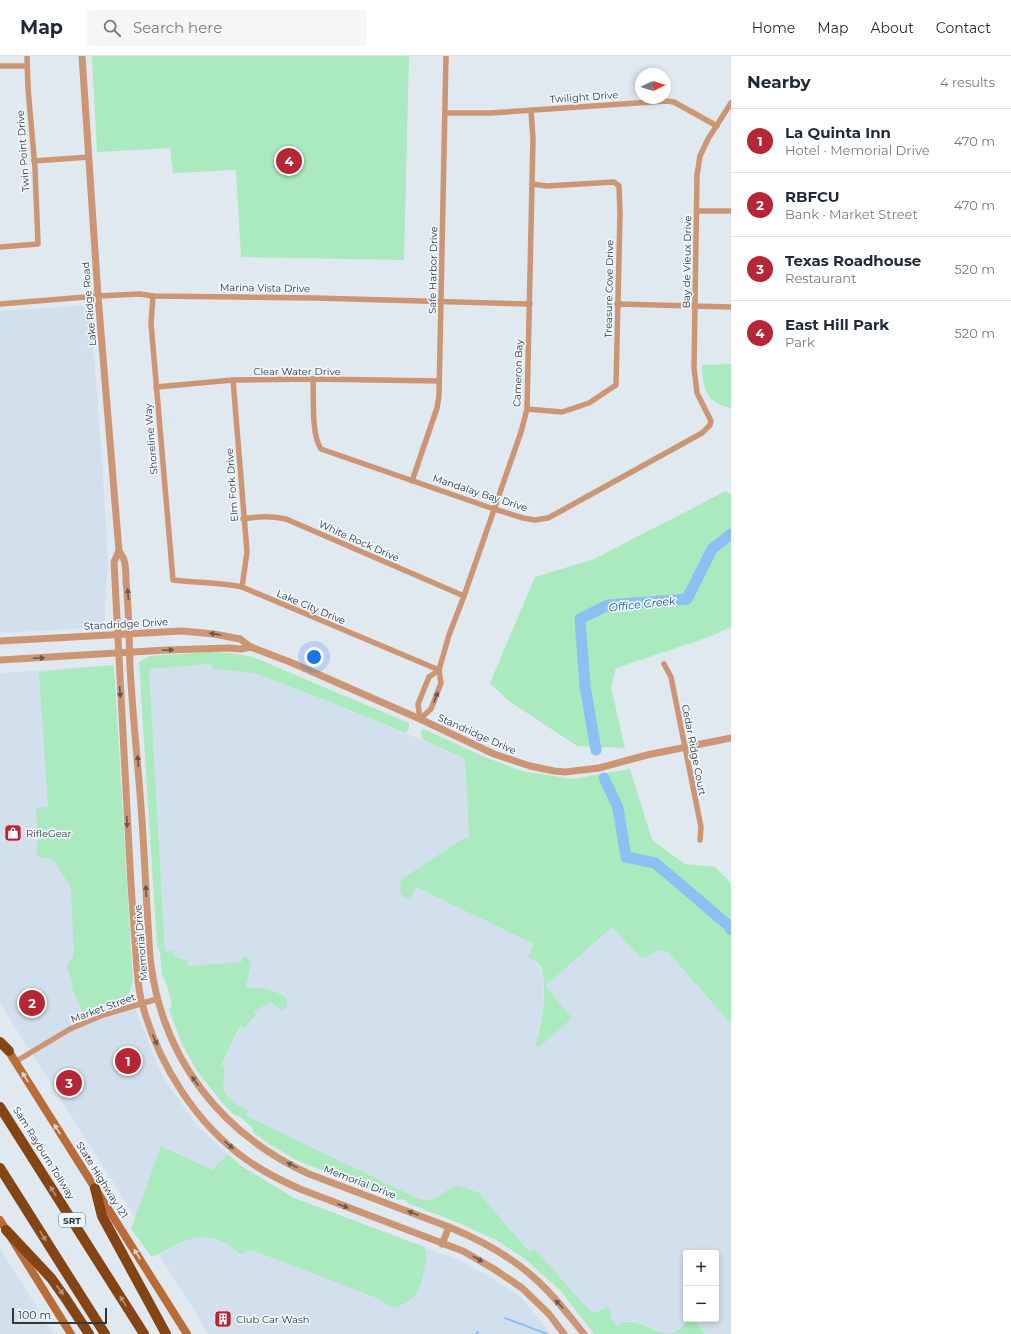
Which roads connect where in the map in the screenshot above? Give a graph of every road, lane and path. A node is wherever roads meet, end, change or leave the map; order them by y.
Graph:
1 (27, 56) edge
2 (82, 56) edge
3 (446, 56) edge
4 (0, 66) edge
5 (27, 66) junction
6 (731, 103) edge
7 (531, 110) junction
8 (445, 113) junction
9 (717, 126) junction
10 (89, 157) junction
11 (34, 161) junction
12 (532, 184) junction
13 (697, 211) junction
14 (731, 211) edge
15 (0, 247) edge
16 (98, 296) junction
17 (153, 296) junction
18 (442, 301) junction
19 (0, 304) edge
20 (530, 304) junction
21 (617, 304) junction
22 (695, 306) junction
23 (731, 307) edge
24 (313, 378) junction
25 (233, 380) junction
26 (439, 381) junction
27 (156, 387) junction
28 (527, 409) junction
29 (710, 425) joint
30 (412, 481) junction
31 (494, 509) junction
32 (243, 519) junction
33 (119, 551) junction
34 (172, 580) joint
35 (242, 587) junction
36 (464, 596) junction
37 (129, 633) junction
38 (117, 634) junction
39 (0, 641) edge
40 (251, 647) junction
41 (130, 653) junction
42 (118, 654) junction
43 (0, 660) edge
44 (664, 664) dead end
45 (439, 670) junction
46 (420, 719) junction
47 (731, 738) edge
48 (684, 747) junction
49 (700, 840) dead end
50 (157, 999) junction
51 (142, 1003) junction
52 (0, 1037) edge
53 (0, 1042) edge
54 (9, 1051) junction
55 (15, 1062) junction
56 (0, 1107) edge
57 (0, 1168) edge
58 (95, 1188) junction
59 (0, 1220) edge
60 (449, 1227) junction
61 (6, 1230) junction
62 (442, 1244) junction
63 (70, 1334) edge
64 (89, 1334) edge
65 (105, 1334) edge
66 (144, 1334) edge
67 (166, 1334) edge
68 (187, 1334) edge
69 (564, 1334) edge
70 (584, 1334) edge

1 - 5 street, Twin Point Drive
2 - 10 street, Lake Ridge Road
3 - 8 street, Safe Harbor Drive
4 - 5 street
5 - 11 street, Twin Point Drive
6 - 9 street, Bay de Vieux Drive
7 - 8 street, Twilight Drive
7 - 9 street, Twilight Drive
7 - 12 street, Cameron Bay
8 - 18 street, Safe Harbor Drive
9 - 13 street, Bay de Vieux Drive
10 - 11 street
10 - 16 street, Lake Ridge Road
11 - 15 street, Twin Point Drive
12 - 20 street, Cameron Bay
12 - 21 street, Treasure Cove Drive
13 - 14 street
13 - 22 street, Bay de Vieux Drive
16 - 17 street, Marina Vista Drive
16 - 19 street, Marina Vista Drive
16 - 33 street, Lake Ridge Road
17 - 18 street, Marina Vista Drive
17 - 27 street, Shoreline Way
18 - 20 street, Marina Vista Drive
18 - 26 street, Safe Harbor Drive
20 - 28 street, Cameron Bay
21 - 22 street
21 - 28 street, Treasure Cove Drive
22 - 23 street
22 - 29 street, Bay de Vieux Drive
24 - 25 street, Clear Water Drive
24 - 26 street, Clear Water Drive
24 - 30 street, Mandalay Bay Drive
25 - 27 street, Clear Water Drive
25 - 32 street, Elm Fork Drive
26 - 30 street, Safe Harbor Drive
27 - 34 street, Shoreline Way
28 - 31 street, Cameron Bay
29 - 31 street, Mandalay Bay Drive
30 - 31 street, Mandalay Bay Drive
31 - 36 street, Cameron Bay
32 - 35 street, Elm Fork Drive
32 - 36 street, White Rock Drive
37 -> 33 street, Lake Ridge Road
33 - 38 street, Lake Ridge Road
34 - 35 street, Lake City Drive
35 - 45 street, Lake City Drive
36 - 45 street, Cameron Bay
37 - 38 street, Standridge Drive
40 -> 37 street, Standridge Drive
37 - 41 street, Memorial Drive
38 - 39 street, Standridge Drive
38 - 42 street, Memorial Drive
41 -> 40 street, Standridge Drive
40 - 46 street, Standridge Drive
41 - 42 street, Standridge Drive
50 -> 41 street, Memorial Drive
43 -> 42 street, Standridge Drive
42 -> 51 street, Memorial Drive
44 - 48 street, Cedar Ridge Court
46 -> 45 street, Cameron Bay
45 - 46 street, Cameron Bay
46 - 48 street, Standridge Drive
47 - 48 street, Standridge Drive
48 - 49 street, Cedar Ridge Court
50 - 51 street, Market Street
60 -> 50 street, Memorial Drive
51 - 55 street, Market Street
51 -> 62 street, Memorial Drive
52 - 54 main road, State Highway 121
53 - 54 highway
54 - 55 main road, State Highway 121
58 -> 55 main road, State Highway 121
66 -> 56 highway, Sam Rayburn Tollway / SRT
57 -> 65 highway
58 - 67 highway
68 -> 58 main road, State Highway 121
59 - 61 main road
60 - 62 street
70 -> 60 street, Memorial Drive
61 - 63 main road
61 -> 64 highway
62 -> 69 street, Memorial Drive

